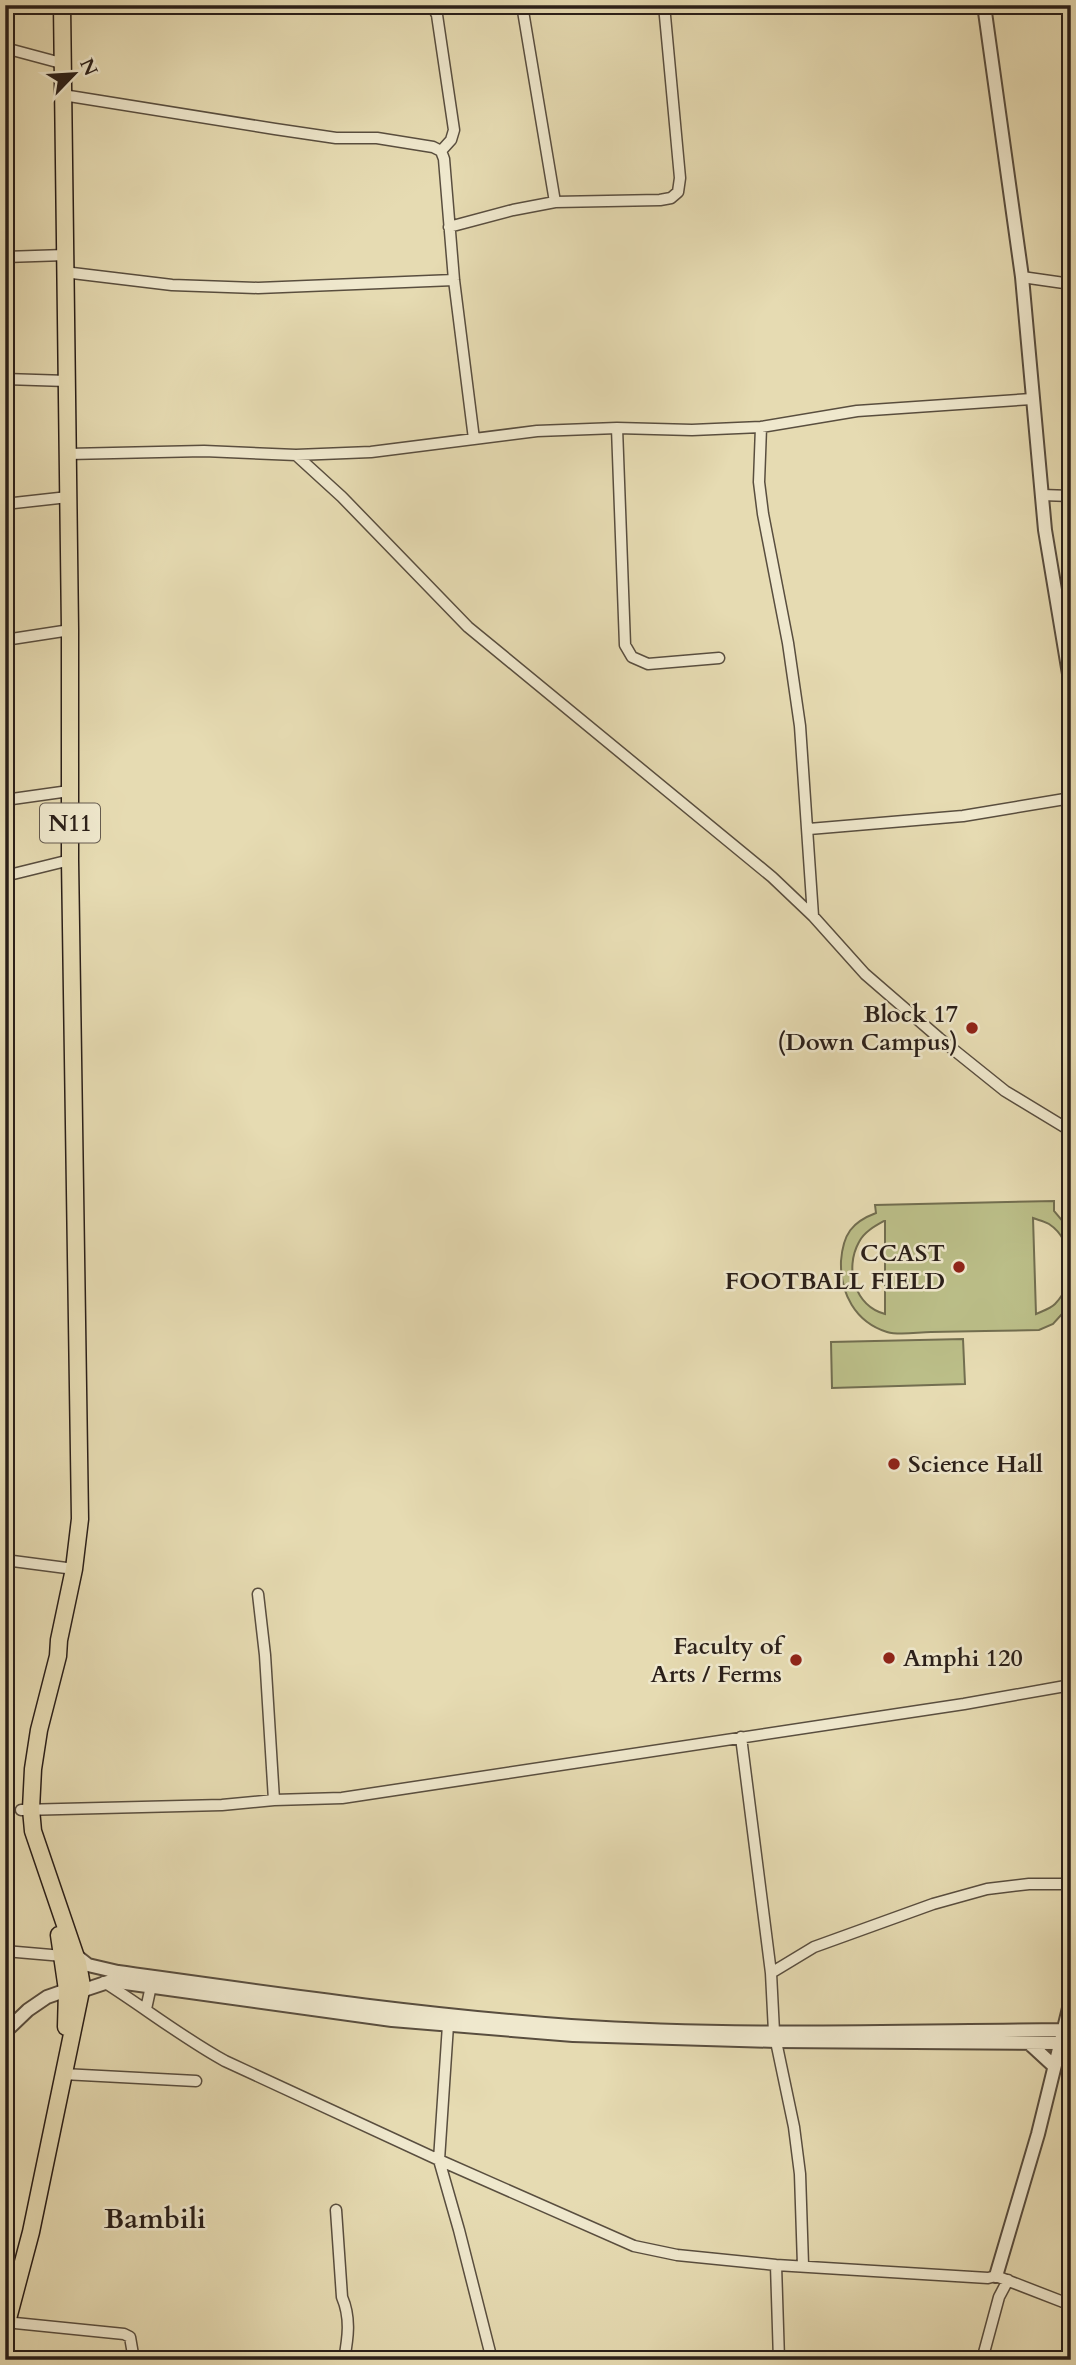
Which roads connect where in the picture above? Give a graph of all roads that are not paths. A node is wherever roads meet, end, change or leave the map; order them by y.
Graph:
1 (62, 5) edge
2 (302, 5) edge
3 (350, 5) edge
4 (432, 5) edge
5 (522, 5) edge
6 (664, 5) edge
7 (984, 5) edge
8 (5, 48) edge
9 (61, 63) junction
10 (63, 95) junction
11 (441, 151) junction
12 (555, 202) junction
13 (449, 228) junction
14 (65, 255) junction
15 (5, 257) edge
16 (64, 272) junction
17 (1022, 277) junction
18 (454, 280) junction
19 (1071, 284) edge
20 (5, 379) edge
21 (67, 381) junction
22 (1032, 399) junction
23 (761, 427) junction
24 (617, 428) junction
25 (474, 439) junction
26 (68, 454) junction
27 (296, 455) junction
28 (1042, 495) junction
29 (1071, 496) edge
30 (68, 497) junction
31 (5, 504) edge
32 (70, 630) junction
33 (5, 639) edge
34 (719, 658) dead end
35 (1069, 665) edge
36 (1071, 686) edge
37 (69, 791) junction
38 (1071, 797) edge
39 (5, 800) edge
40 (809, 829) junction
41 (70, 860) junction
42 (5, 876) edge
43 (813, 916) junction
44 (1071, 1131) edge
45 (5, 1560) edge
46 (74, 1569) junction
47 (258, 1594) dead end
48 (1071, 1685) edge
49 (741, 1737) junction
50 (274, 1800) junction
51 (26, 1810) junction
52 (1071, 1884) edge
53 (5, 1951) edge
54 (67, 1956) junction
55 (771, 1973) junction
56 (104, 1982) junction
57 (151, 1986) junction
58 (74, 1991) junction
59 (1071, 2000) edge
60 (146, 2009) junction
61 (448, 2025) junction
62 (5, 2032) edge
63 (1061, 2036) junction
64 (775, 2037) junction
65 (1029, 2043) junction
66 (1054, 2066) junction
67 (64, 2069) junction
68 (196, 2081) dead end
69 (439, 2161) junction
70 (336, 2210) dead end
71 (776, 2264) junction
72 (803, 2265) junction
73 (1002, 2278) junction
74 (1071, 2305) edge
75 (6, 2325) edge
76 (134, 2360) edge
77 (344, 2360) edge
78 (492, 2360) edge
79 (779, 2360) edge
80 (982, 2360) edge

1 - 9 highway, N11
2 - 3 street
4 - 11 street
5 - 12 street
6 - 12 street
7 - 17 street
8 - 9 street
9 - 10 highway, N11
10 - 11 street
10 - 14 highway, N11
11 - 13 street
12 - 13 street
13 - 18 street
14 - 15 street
14 - 16 highway, N11
16 - 18 street
16 - 21 highway, N11
17 - 19 street
17 - 22 street
18 - 25 street
20 - 21 street
21 - 26 highway, N11
22 - 23 street
22 - 28 street
23 - 24 street
23 - 40 street
24 - 25 street
24 - 34 street
25 - 27 street
26 - 27 street
26 - 30 highway, N11
27 - 43 street
28 - 29 street
28 - 35 street
30 - 31 street
30 - 32 highway, N11
32 - 33 street
32 - 37 highway, N11
35 - 36 street
37 - 39 street
37 - 41 highway, N11
38 - 40 street
40 - 43 street
41 - 42 street
41 - 46 highway, N11
43 - 44 street
45 - 46 street
46 - 51 highway, N11
47 - 50 street
48 - 49 street
49 - 50 street
49 - 55 street
50 - 51 street
51 - 54 highway, N11
52 - 55 street
53 - 54 street
54 - 58 highway, N11
54 - 64 street
55 - 64 street
56 - 57 street
56 - 58 street
56 - 60 street
57 - 60 street
57 - 61 street
58 - 62 street
58 - 67 highway, N11
59 - 63 street
60 - 69 street
61 - 64 street
61 - 69 street
63 - 64 street
63 - 65 street
63 - 66 street
64 - 65 street
64 - 72 street
65 - 66 street
66 - 73 street
67 - 68 street
67 - 75 highway, N11
69 - 71 street
69 - 78 street
70 - 77 street
71 - 72 street
71 - 79 street
72 - 73 street
73 - 74 street
73 - 80 street
75 - 76 street

